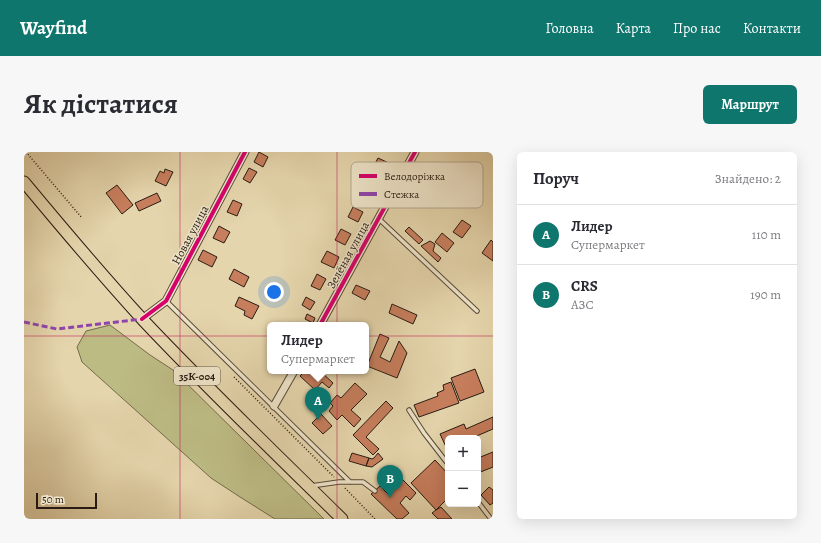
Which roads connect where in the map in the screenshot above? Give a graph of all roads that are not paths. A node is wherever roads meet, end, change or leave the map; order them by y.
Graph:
1 (245, 152) edge
2 (415, 152) edge
3 (410, 162) edge
4 (24, 182) edge
5 (385, 208) edge
6 (379, 219) junction
7 (166, 301) junction
8 (477, 311) dead end
9 (142, 319) junction
10 (322, 322) edge
11 (292, 374) edge
12 (274, 406) junction
13 (409, 410) dead end
14 (445, 460) edge
15 (350, 482) junction
16 (308, 486) junction
17 (375, 491) dead end
18 (481, 506) edge
19 (342, 519) edge
20 (491, 519) edge

1 - 7 street, Новая улица
2 - 3 street, Зелёная улица
4 - 9 main road, 35К-004
5 - 6 street, Зелёная улица
6 - 8 lane
6 - 10 street, Зелёная улица
7 - 9 street, Новая улица
7 - 12 lane
9 - 16 main road, 35К-004
11 - 12 street
12 - 15 lane
13 - 14 lane
15 - 16 lane
15 - 17 lane
16 - 19 main road, 35К-004
18 - 20 lane

